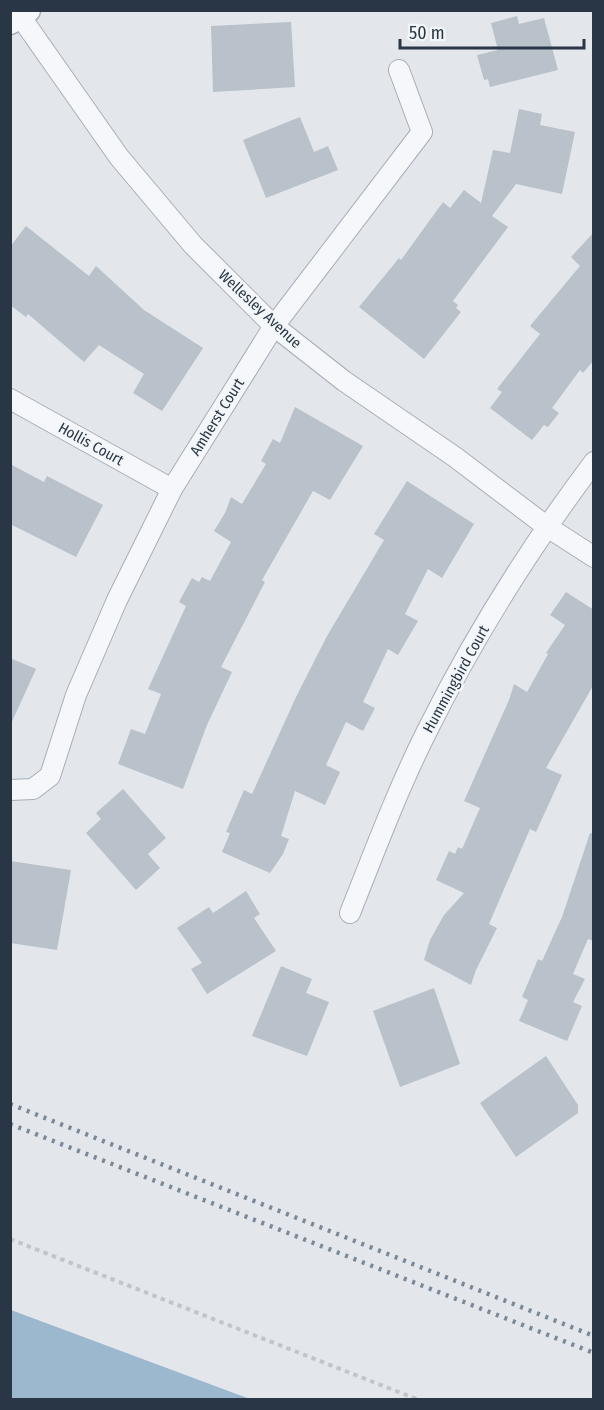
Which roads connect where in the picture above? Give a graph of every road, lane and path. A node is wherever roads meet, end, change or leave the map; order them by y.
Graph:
1 (19, 16) edge
2 (399, 70) dead end
3 (274, 326) junction
4 (10, 399) edge
5 (594, 462) edge
6 (172, 489) junction
7 (546, 526) junction
8 (594, 557) edge
9 (10, 790) edge
10 (350, 913) dead end
11 (10, 1239) edge
12 (419, 1400) edge

1 - 3 street, Wellesley Avenue
2 - 3 street, Amherst Court
3 - 6 street, Amherst Court
3 - 7 street, Wellesley Avenue
4 - 6 street, Hollis Court
5 - 7 street, Hummingbird Court
6 - 9 street, Amherst Court
7 - 8 street, Wellesley Avenue
7 - 10 street, Hummingbird Court
11 - 12 path

